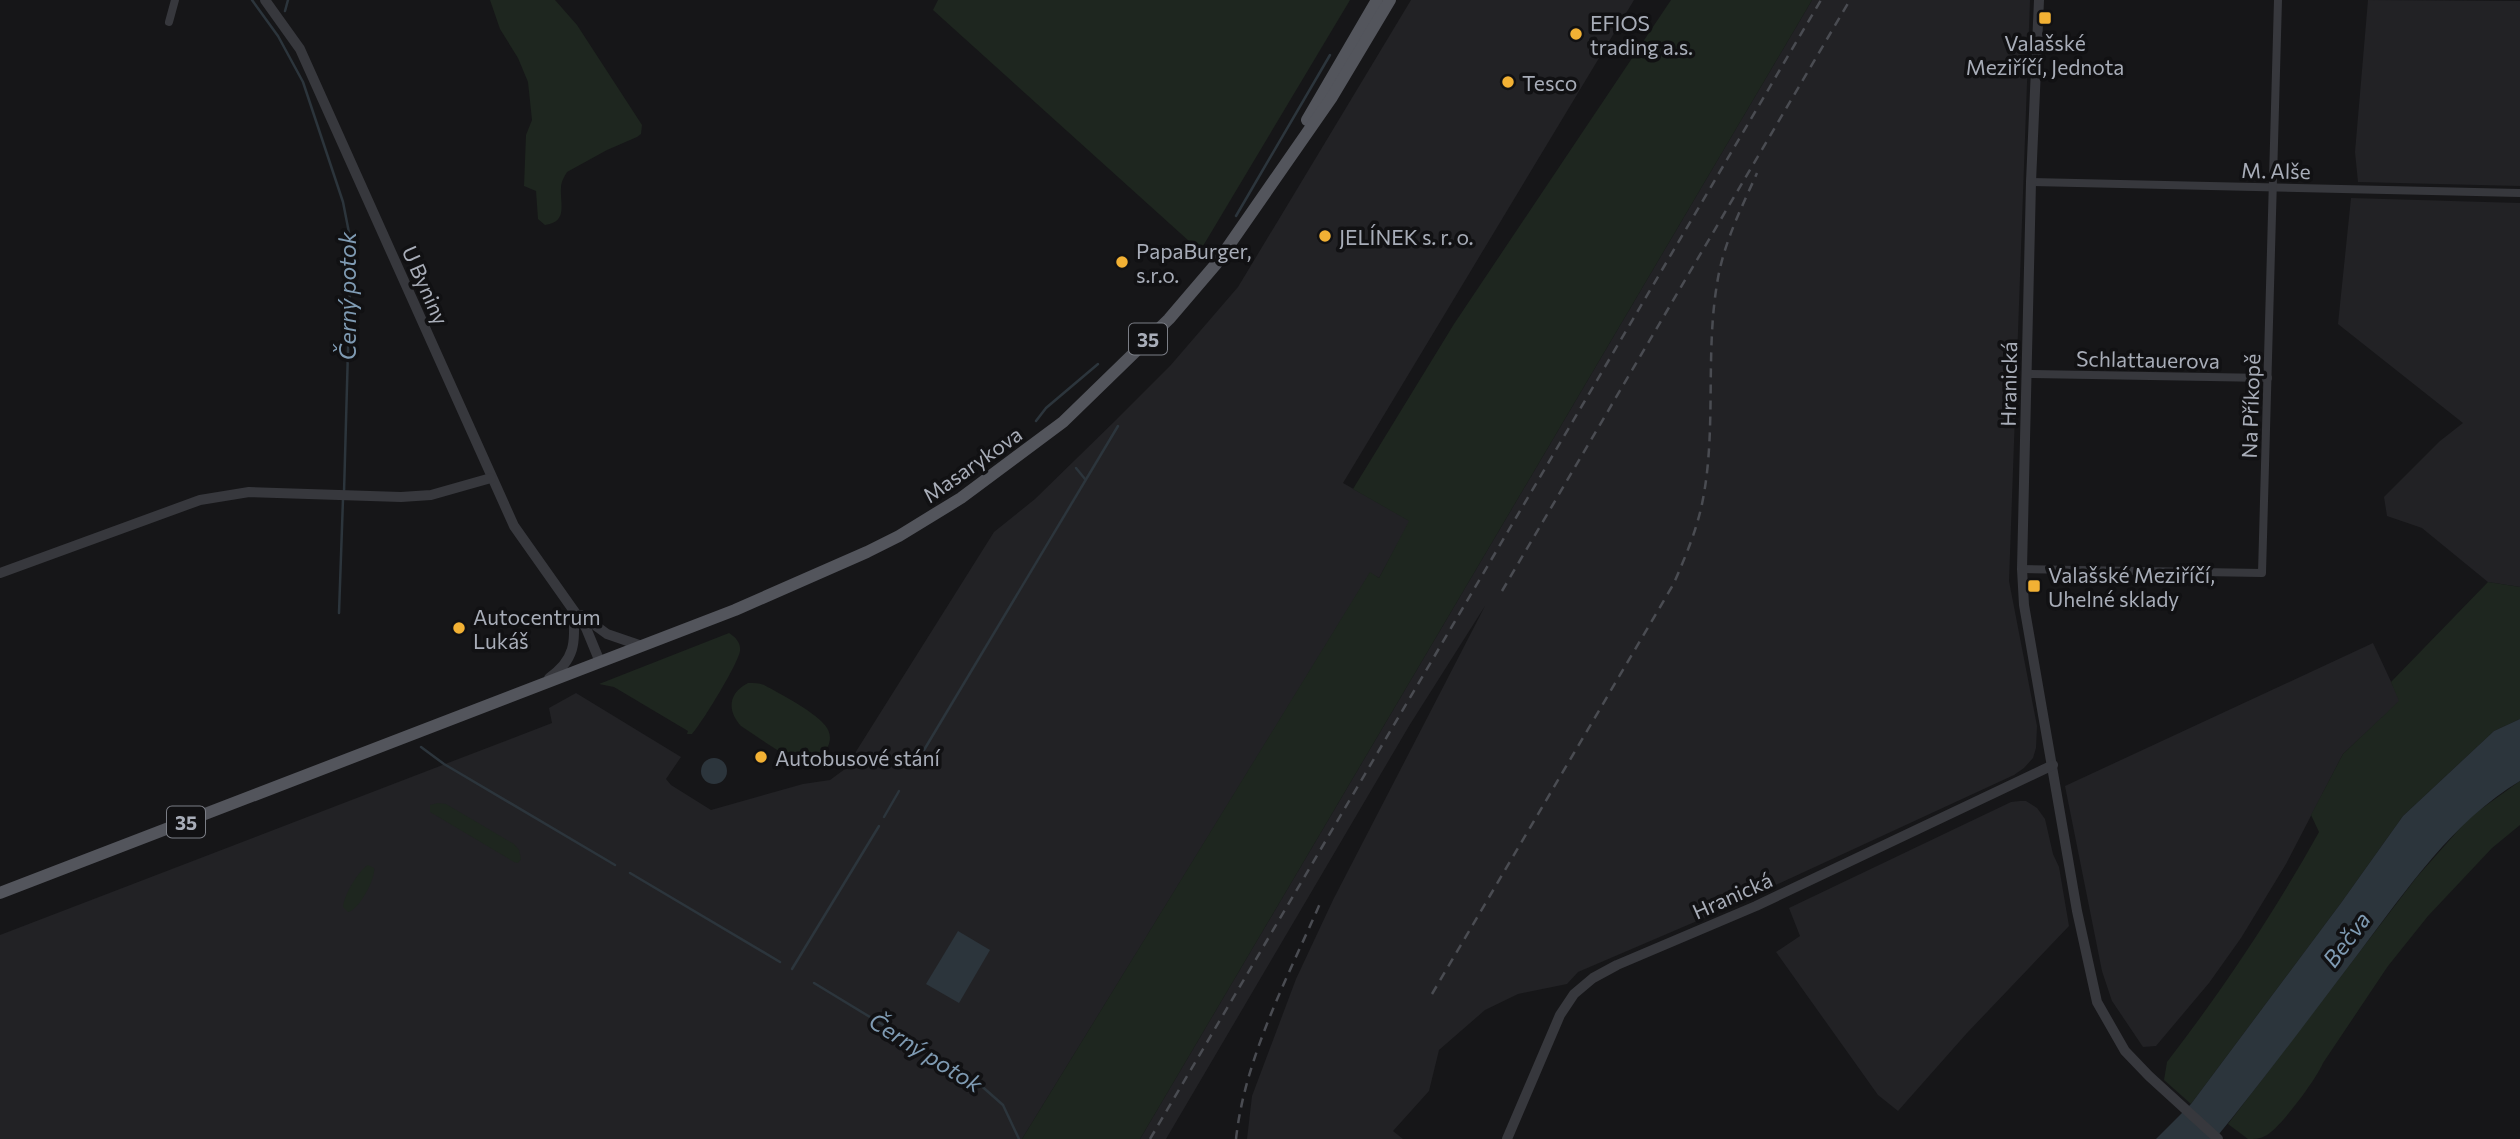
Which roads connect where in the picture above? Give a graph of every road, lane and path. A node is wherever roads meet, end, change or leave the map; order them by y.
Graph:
1 (175, 0) edge
2 (265, 0) edge
3 (1377, 0) edge
4 (1390, 0) edge
5 (2039, 0) edge
6 (2278, 0) edge
7 (169, 22) dead end
8 (1276, 176) junction
9 (2031, 182) junction
10 (2273, 187) junction
11 (2520, 193) edge
12 (2028, 374) junction
13 (2268, 379) junction
14 (491, 478) junction
15 (2022, 569) junction
16 (0, 573) edge
17 (573, 608) junction
18 (642, 646) junction
19 (600, 662) junction
20 (543, 683) junction
21 (2053, 765) junction
22 (0, 893) edge
23 (1507, 1139) edge
24 (2218, 1139) edge

1 - 7 street
2 - 14 street, U Byniny
3 - 8 main road, Masarykova / 35
4 - 8 main road, Masarykova / 35
5 - 9 street, Hranická
6 - 10 street, Na Příkopě
8 - 18 main road, Masarykova / 35
9 - 10 street, M. Alše
9 - 12 street, Hranická
10 - 11 street, M. Alše
10 - 13 street, Na Příkopě
12 - 13 street, Schlattauerova
12 - 15 street, Hranická
13 - 15 street, Na Příkopě
14 - 16 street
14 - 17 street, U Byniny
15 - 21 street, Hranická
17 - 18 street
17 - 19 street
17 - 20 street
18 - 19 main road, Masarykova / 35
19 - 20 main road, 35
20 - 22 main road, 35
21 - 23 street, Hranická
21 - 24 street, Hranická

